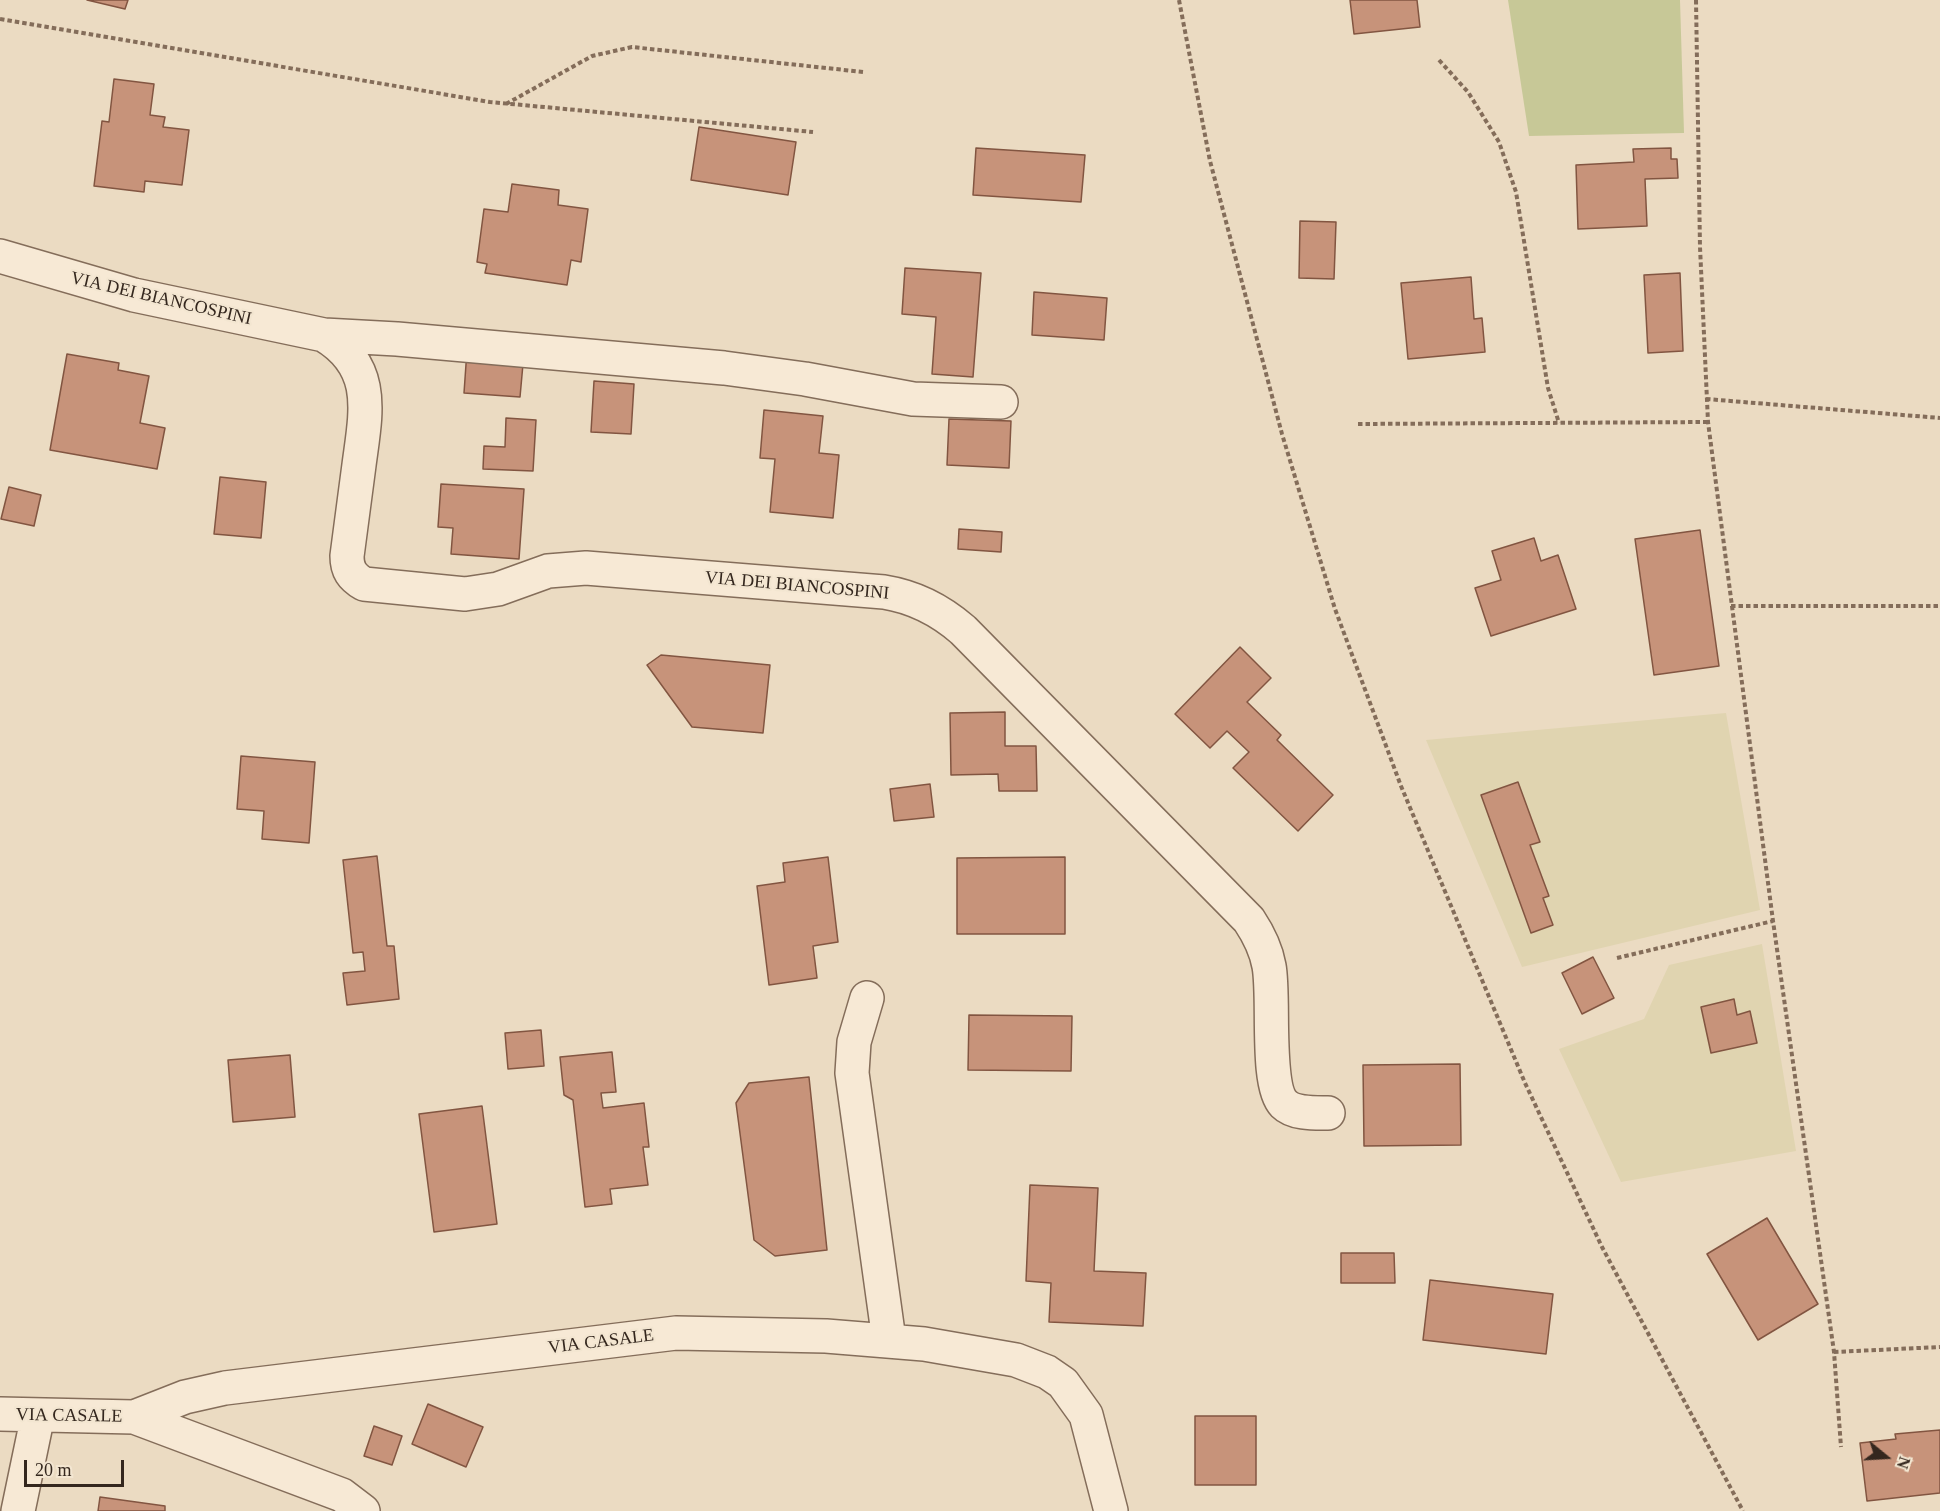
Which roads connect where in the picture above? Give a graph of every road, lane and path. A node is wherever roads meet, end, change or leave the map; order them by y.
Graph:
1 (1179, 0) edge
2 (1696, 0) edge
3 (0, 19) edge
4 (1439, 60) dead end
5 (863, 72) dead end
6 (506, 104) junction
7 (813, 132) dead end
8 (0, 256) edge
9 (324, 335) junction
10 (1706, 399) junction
11 (1002, 402) dead end
12 (1940, 418) edge
13 (1708, 422) junction
14 (1558, 423) junction
15 (1358, 424) dead end
16 (1731, 606) junction
17 (1940, 606) edge
18 (1773, 921) junction
19 (1617, 958) dead end
20 (867, 998) dead end
21 (1328, 1113) dead end
22 (889, 1340) junction
23 (1940, 1347) edge
24 (1834, 1352) junction
25 (0, 1414) edge
26 (38, 1415) junction
27 (134, 1417) junction
28 (1841, 1447) dead end
29 (18, 1511) edge
30 (363, 1511) edge
31 (1111, 1511) edge
32 (1743, 1511) edge

1 - 32 path
2 - 10 path
3 - 6 path
4 - 14 path
5 - 6 path
6 - 7 path
8 - 9 street, VIA DEI BIANCOSPINI
9 - 11 street, VIA DEI BIANCOSPINI
9 - 21 street, VIA DEI BIANCOSPINI
10 - 12 path
10 - 13 path
13 - 14 path
13 - 16 path
14 - 15 path
16 - 17 path
16 - 18 path
18 - 19 path
18 - 24 path
20 - 22 street
22 - 27 street, VIA CASALE
22 - 31 street, VIA CASALE
23 - 24 path
24 - 28 path
25 - 26 street, VIA CASALE
26 - 27 street, VIA CASALE
26 - 29 street
27 - 30 street

